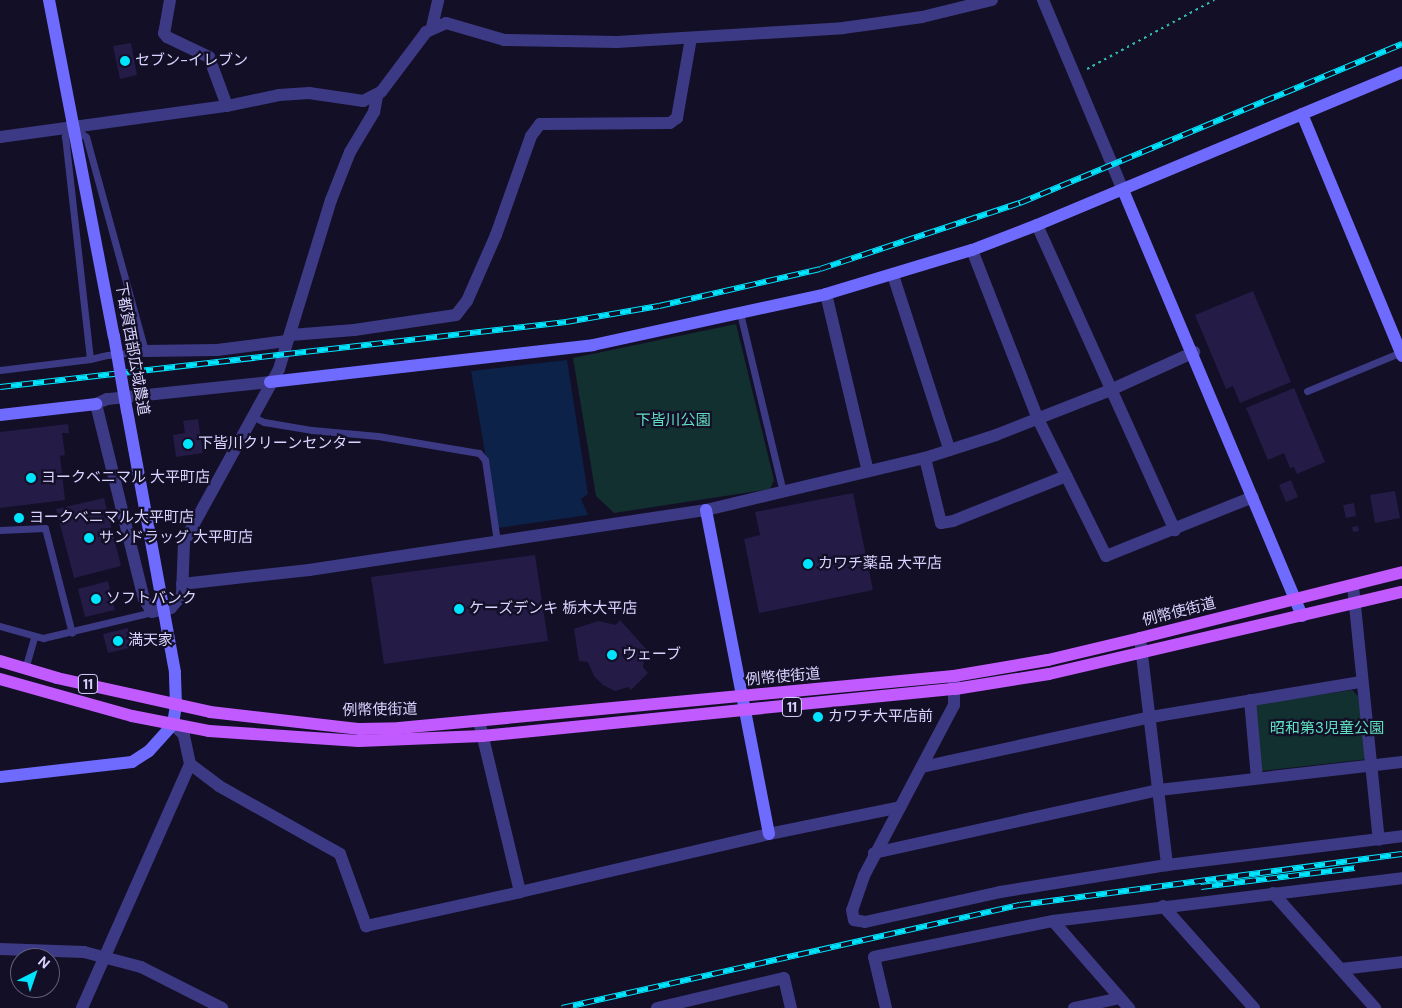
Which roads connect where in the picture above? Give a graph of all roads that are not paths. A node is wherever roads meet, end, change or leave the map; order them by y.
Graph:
1 (49, 0) edge
2 (170, 0) edge
3 (438, 0) edge
4 (935, 0) edge
5 (992, 0) edge
6 (1043, 0) edge
7 (940, 13) junction
8 (432, 27) junction
9 (691, 38) junction
10 (1402, 72) edge
11 (377, 96) junction
12 (227, 106) junction
13 (1302, 114) junction
14 (74, 127) junction
15 (0, 137) edge
16 (1123, 190) junction
17 (1037, 225) junction
18 (972, 250) junction
19 (893, 275) junction
20 (826, 294) junction
21 (740, 313) junction
22 (289, 338) junction
23 (145, 352) junction
24 (1194, 352) junction
25 (1401, 354) edge
26 (90, 359) junction
27 (0, 370) edge
28 (270, 382) junction
29 (1110, 390) junction
30 (1307, 391) dead end
31 (96, 404) junction
32 (0, 415) edge
33 (254, 416) junction
34 (1038, 419) junction
35 (949, 448) junction
36 (925, 458) junction
37 (868, 471) junction
38 (1066, 476) junction
39 (783, 492) junction
40 (1253, 497) junction
41 (706, 510) junction
42 (0, 530) edge
43 (1174, 530) junction
44 (497, 540) junction
45 (1402, 572) edge
46 (182, 584) junction
47 (1353, 586) junction
48 (1402, 592) edge
49 (1298, 600) junction
50 (1354, 603) junction
51 (158, 612) junction
52 (1302, 616) junction
53 (0, 626) edge
54 (72, 633) junction
55 (34, 637) junction
56 (1140, 638) junction
57 (1142, 652) junction
58 (0, 661) edge
59 (25, 669) junction
60 (954, 676) junction
61 (0, 679) edge
62 (1361, 682) junction
63 (955, 690) junction
64 (742, 698) junction
65 (1250, 700) junction
66 (176, 705) junction
67 (745, 712) junction
68 (1151, 717) junction
69 (479, 721) junction
70 (172, 724) junction
71 (482, 736) junction
72 (1402, 762) edge
73 (190, 764) junction
74 (1373, 765) junction
75 (922, 767) junction
76 (0, 777) edge
77 (1257, 778) junction
78 (1159, 790) junction
79 (900, 807) junction
80 (769, 834) junction
81 (1402, 836) edge
82 (1379, 840) junction
83 (874, 853) junction
84 (1167, 866) junction
85 (1402, 878) edge
86 (520, 892) junction
87 (1273, 892) junction
88 (1163, 906) junction
89 (1053, 921) junction
90 (0, 948) edge
91 (103, 958) junction
92 (1402, 962) edge
93 (1341, 969) junction
94 (1120, 998) junction
95 (82, 1008) edge
96 (222, 1008) edge
97 (657, 1008) edge
98 (791, 1008) edge
99 (886, 1008) edge
100 (1074, 1008) edge
101 (1129, 1008) edge
102 (1254, 1008) edge
103 (1375, 1008) edge

1 - 14 street, 下都賀西部広域農道
2 - 12 street
3 - 8 street
4 - 7 street
5 - 7 street
6 - 16 street
7 - 9 street
8 - 9 street
8 - 11 street
9 - 22 street
10 - 13 street
11 - 12 street
11 - 22 street
12 - 14 street
13 - 16 street
13 - 25 street
14 - 15 street
14 - 23 lane
14 - 26 lane
14 - 51 street, 下都賀西部広域農道, bridge
16 - 17 street
16 - 24 street
17 - 18 street
17 - 29 street
18 - 19 street
18 - 34 street
19 - 20 street
19 - 35 street
20 - 21 street
20 - 37 street
21 - 28 street
21 - 39 lane
22 - 23 street
22 - 28 street
23 - 26 lane
24 - 29 street
24 - 40 street
25 - 30 lane
26 - 27 lane
28 - 31 street
28 - 33 street
29 - 34 street
29 - 43 street
31 - 32 street
31 - 51 street
33 - 44 lane
33 - 46 street
34 - 35 street
34 - 38 street
35 - 36 street
36 - 37 street
36 - 38 street
37 - 39 street
38 - 43 street
39 - 41 street
40 - 43 street
40 - 49 street
41 - 44 street
41 - 64 street
42 - 54 lane
44 - 46 street
45 - 47 main road, 例幣使街道 / 11
46 - 51 street
47 - 49 main road, 例幣使街道 / 11
47 - 50 street
48 - 50 main road, 例幣使街道 / 11
49 - 52 street
49 - 56 main road, 例幣使街道 / 11
50 - 52 main road, 例幣使街道 / 11
50 - 62 street
51 - 54 lane
51 - 66 street, 下都賀西部広域農道
52 - 57 main road, 例幣使街道 / 11
53 - 55 lane
54 - 55 lane
55 - 59 lane
56 - 57 street
56 - 60 main road, 例幣使街道 / 11
57 - 63 main road, 例幣使街道 / 11
57 - 68 street
58 - 59 main road, 11
59 - 66 main road, 11
60 - 63 street
60 - 64 main road, 例幣使街道 / 11
61 - 70 main road, 11
62 - 65 street
62 - 74 street
63 - 67 main road, 例幣使街道 / 11
63 - 75 street
64 - 67 street
64 - 69 main road, 例幣使街道 / 11
65 - 68 street
65 - 77 street
66 - 69 main road, 例幣使街道 / 11
66 - 70 street
67 - 71 main road, 例幣使街道 / 11
67 - 80 street
68 - 75 street
68 - 78 street
69 - 71 street
70 - 71 main road, 例幣使街道 / 11
70 - 73 street
70 - 76 street
71 - 86 street
72 - 74 street
73 - 86 street
73 - 91 street
74 - 77 street
74 - 82 street
75 - 79 street
77 - 78 street
78 - 83 street
78 - 84 street
79 - 80 street
79 - 83 street
80 - 86 street
81 - 82 street
82 - 84 street
83 - 84 street
85 - 87 street
87 - 88 street
87 - 93 street
88 - 89 street
88 - 102 street
89 - 94 street
89 - 99 street
90 - 91 street
91 - 95 street
91 - 96 street
92 - 93 street
93 - 103 street
94 - 100 street
94 - 101 street
97 - 98 street

